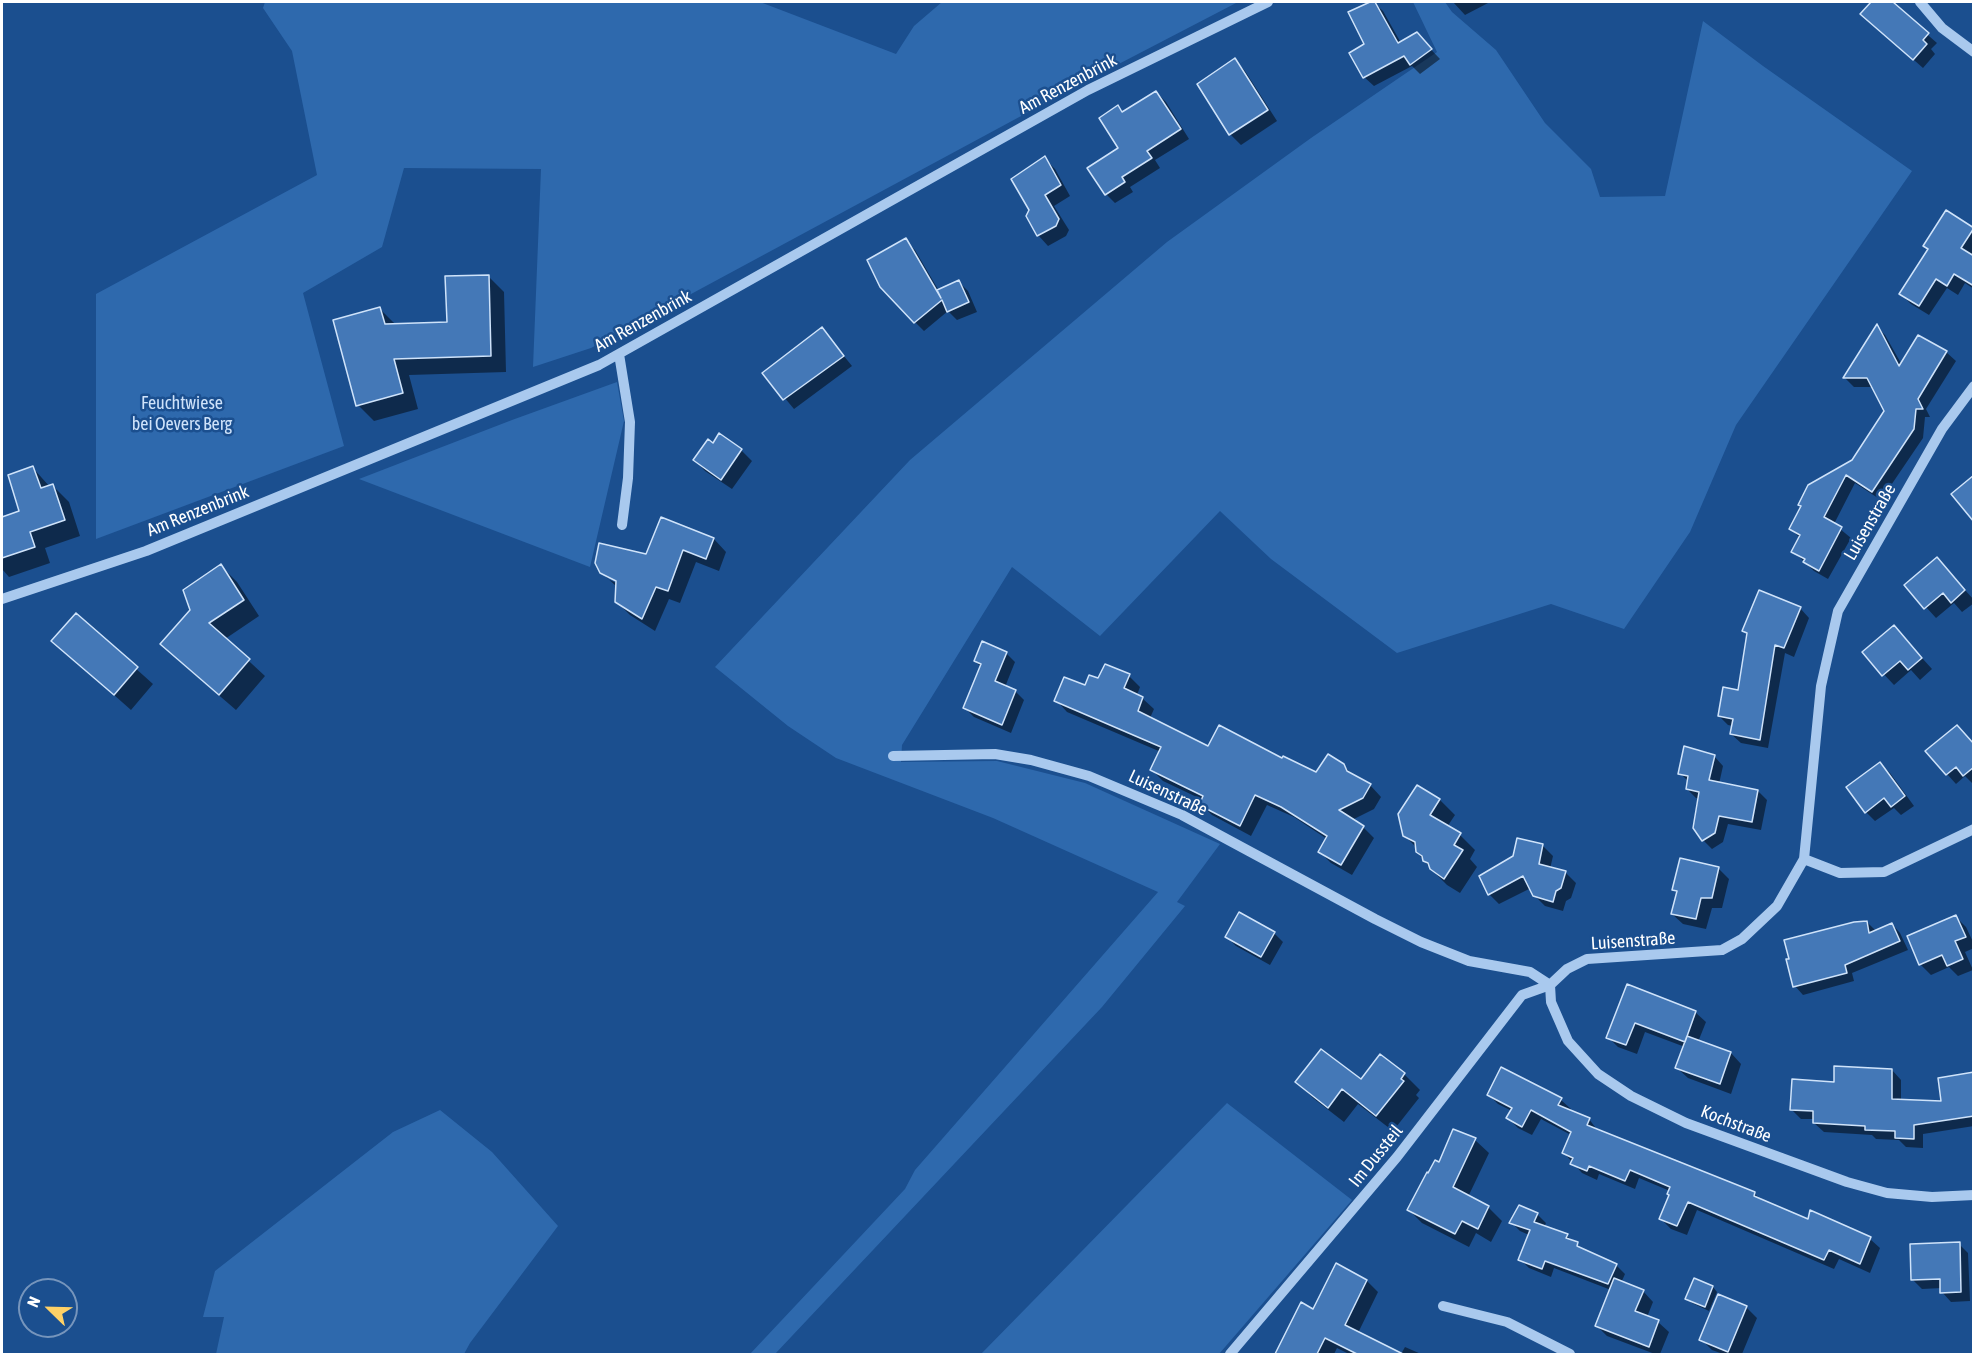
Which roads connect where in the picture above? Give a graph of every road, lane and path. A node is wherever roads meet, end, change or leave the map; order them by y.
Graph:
1 (1268, 2) edge
2 (1920, 2) edge
3 (1974, 52) edge
4 (619, 354) junction
5 (1974, 386) edge
6 (622, 525) dead end
7 (2, 599) edge
8 (893, 756) dead end
9 (1974, 829) edge
10 (1804, 859) junction
11 (1550, 985) junction
12 (1974, 1196) edge
13 (1443, 1306) dead end
14 (1230, 1354) edge
15 (1570, 1354) edge

1 - 4 street, Am Renzenbrink
2 - 3 street
4 - 6 street
4 - 7 street, Am Renzenbrink
5 - 10 street, Luisenstraße
8 - 11 street, Luisenstraße
9 - 10 street
10 - 11 street, Luisenstraße
11 - 12 street, Kochstraße
11 - 14 street, Im Dussteil
13 - 15 street

